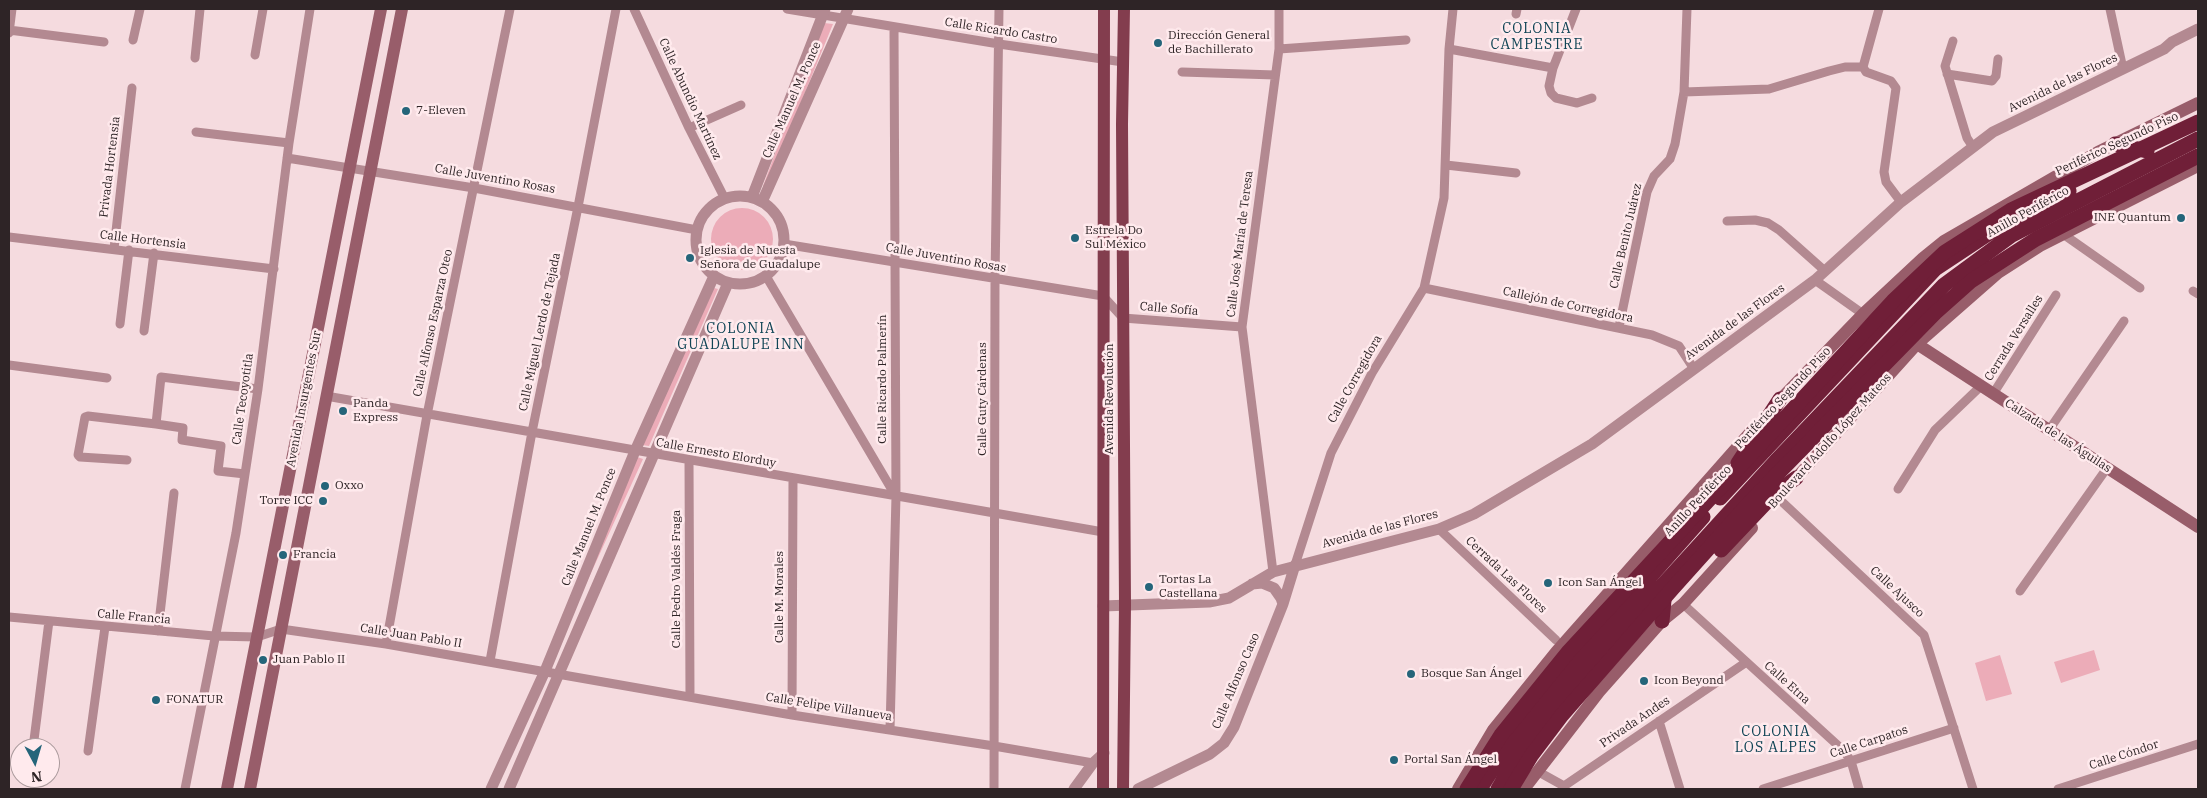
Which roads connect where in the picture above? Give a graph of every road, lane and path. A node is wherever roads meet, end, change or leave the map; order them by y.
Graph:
1 (12, 9) edge
2 (140, 9) edge
3 (200, 9) edge
4 (264, 9) edge
5 (310, 9) edge
6 (381, 9) edge
7 (402, 9) edge
8 (510, 9) edge
9 (616, 9) edge
10 (634, 9) edge
11 (787, 9) edge
12 (999, 9) edge
13 (1104, 9) edge
14 (1124, 9) edge
15 (1279, 9) edge
16 (1454, 9) edge
17 (1576, 9) edge
18 (1687, 9) edge
19 (1879, 9) edge
20 (2110, 9) edge
21 (823, 12) edge
22 (845, 14) edge
23 (894, 27) junction
24 (2198, 29) edge
25 (9, 32) edge
26 (2198, 36) edge
27 (133, 40) dead end
28 (1406, 40) dead end
29 (1953, 41) dead end
30 (104, 42) dead end
31 (999, 44) junction
32 (1279, 49) junction
33 (1449, 49) junction
34 (2164, 49) junction
35 (255, 55) dead end
36 (195, 58) dead end
37 (1104, 59) junction
38 (1998, 59) dead end
39 (1123, 62) junction
40 (1863, 67) junction
41 (1553, 68) junction
42 (2123, 69) junction
43 (1182, 72) dead end
44 (1947, 74) junction
45 (1275, 75) junction
46 (132, 88) dead end
47 (1684, 92) junction
48 (1592, 98) dead end
49 (2198, 103) edge
50 (741, 105) dead end
51 (2198, 122) edge
52 (688, 128) junction
53 (2198, 128) edge
54 (196, 132) dead end
55 (2198, 139) edge
56 (289, 142) junction
57 (2115, 144) junction
58 (1973, 148) junction
59 (2149, 152) junction
60 (2198, 156) edge
61 (287, 158) junction
62 (1446, 165) junction
63 (2198, 166) edge
64 (349, 168) junction
65 (371, 171) junction
66 (1516, 173) dead end
67 (474, 188) junction
68 (724, 199) junction
69 (757, 200) junction
70 (1901, 202) junction
71 (578, 207) junction
72 (2055, 213) junction
73 (1727, 221) dead end
74 (697, 230) junction
75 (2063, 234) junction
76 (9, 237) edge
77 (784, 244) junction
78 (2040, 246) junction
79 (114, 249) junction
80 (129, 250) junction
81 (154, 254) junction
82 (894, 261) junction
83 (274, 268) junction
84 (1825, 271) junction
85 (714, 276) junction
86 (766, 276) junction
87 (995, 279) junction
88 (1815, 280) junction
89 (728, 283) junction
90 (1424, 288) junction
91 (2140, 288) dead end
92 (2056, 295) dead end
93 (1103, 296) junction
94 (1863, 314) junction
95 (1123, 318) junction
96 (2124, 321) dead end
97 (120, 324) dead end
98 (1242, 327) junction
99 (1619, 327) junction
100 (144, 332) dead end
101 (1917, 344) junction
102 (9, 365) edge
103 (1694, 369) junction
104 (107, 378) dead end
105 (1981, 386) junction
106 (258, 389) junction
107 (1993, 394) junction
108 (326, 396) junction
109 (1780, 399) junction
110 (427, 415) junction
111 (156, 424) junction
112 (2049, 430) junction
113 (532, 432) junction
114 (635, 451) junction
115 (654, 454) junction
116 (127, 460) dead end
117 (689, 461) junction
118 (2108, 468) junction
119 (246, 474) junction
120 (1796, 478) joint
121 (793, 479) junction
122 (1898, 489) dead end
123 (174, 493) dead end
124 (1777, 495) junction
125 (896, 496) junction
126 (996, 512) junction
127 (1697, 523) junction
128 (2198, 527) edge
129 (1439, 529) junction
130 (1103, 532) junction
131 (1295, 565) junction
132 (1273, 572) junction
133 (1666, 582) junction
134 (1250, 584) junction
135 (1289, 584) junction
136 (2020, 591) dead end
137 (1283, 604) junction
138 (1683, 604) junction
139 (1125, 605) junction
140 (1103, 606) junction
141 (9, 617) edge
142 (49, 621) junction
143 (1662, 621) junction
144 (105, 627) junction
145 (281, 629) junction
146 (158, 632) junction
147 (214, 636) junction
148 (257, 637) junction
149 (1556, 640) dead end
150 (386, 644) junction
151 (490, 661) junction
152 (1746, 663) junction
153 (545, 671) junction
154 (561, 673) junction
155 (690, 696) junction
156 (792, 715) junction
157 (1659, 721) junction
158 (1954, 728) junction
159 (890, 730) junction
160 (34, 738) edge
161 (2198, 744) edge
162 (994, 746) junction
163 (88, 751) dead end
164 (1104, 753) junction
165 (1531, 756) junction
166 (1851, 761) junction
167 (1093, 763) junction
168 (1537, 772) junction
169 (1564, 788) edge
170 (185, 789) edge
171 (227, 789) edge
172 (250, 789) edge
173 (492, 789) edge
174 (509, 789) edge
175 (994, 789) edge
176 (1074, 789) edge
177 (1103, 789) edge
178 (1122, 789) edge
179 (1138, 789) edge
180 (1458, 789) edge
181 (1467, 789) edge
182 (1480, 789) edge
183 (1498, 789) edge
184 (1511, 789) edge
185 (1524, 789) edge
186 (1680, 789) edge
187 (1763, 789) edge
188 (1859, 789) edge
189 (1973, 789) edge
190 (2058, 789) edge

1 - 25 street
2 - 27 street
3 - 36 street
4 - 35 street
5 - 56 street, Calle Tecoyotitla
6 - 64 main road, Avenida Insurgentes Sur
7 - 65 main road, Avenida Insurgentes Sur
8 - 67 street, Calle Alfonso Esparza Oteo
9 - 71 street, Calle Miguel Lerdo de Tejada
10 - 52 street, Calle Abundio Martínez
11 - 21 street, Calle Ricardo Castro
12 - 31 street, Calle Guty Cárdenas
13 - 37 main road, Avenida Revolución
14 - 39 main road, Avenida Revolución
15 - 32 street, Calle José María de Teresa
16 - 33 street, Calle Corregidora
17 - 41 street
18 - 47 street, Calle Benito Juárez
19 - 40 street
20 - 42 street
21 - 22 street, Calle Ricardo Castro
21 - 69 street, Calle Manuel M. Ponce
22 - 23 street, Calle Ricardo Castro
22 - 69 street, Calle Manuel M. Ponce
23 - 31 street, Calle Ricardo Castro
23 - 82 street, Calle Ricardo Palmerín
24 - 34 street, Avenida de las Flores
25 - 30 street
26 - 34 street, Avenida de las Flores
28 - 32 street
29 - 44 street
31 - 37 street, Calle Ricardo Castro
31 - 87 street, Calle Guty Cárdenas
32 - 45 street, Calle José María de Teresa
33 - 41 street
33 - 62 street, Calle Corregidora
34 - 42 street, Avenida de las Flores
37 - 39 street, Calle Ricardo Castro
37 - 93 main road, Avenida Revolución
38 - 44 street
39 - 95 main road, Avenida Revolución
40 - 47 street
40 - 70 street
41 - 48 street
42 - 58 street, Avenida de las Flores
43 - 45 street
44 - 58 street
45 - 98 street, Calle José María de Teresa
46 - 79 street, Privada Hortensia
47 - 99 street, Calle Benito Juárez
49 - 57 main road
50 - 52 street
51 - 181 highway, Periférico Segundo Piso, bridge
52 - 68 street, Calle Abundio Martínez
53 - 59 highway, Anillo Periférico
54 - 56 street
55 - 72 highway, Anillo Periférico
56 - 61 street, Calle Tecoyotitla
57 - 59 highway
57 - 94 main road
58 - 70 street, Avenida de las Flores
59 - 127 highway, Anillo Periférico
60 - 165 highway, bridge
61 - 64 street, Calle Juventino Rosas
61 - 83 street, Calle Tecoyotitla
62 - 66 street
62 - 90 street, Calle Corregidora
63 - 75 main road, Boulevard Adolfo López Mateos
64 - 65 street, Calle Juventino Rosas
64 - 148 main road, Avenida Insurgentes Sur
65 - 67 street, Calle Juventino Rosas
65 - 108 main road, Avenida Insurgentes Sur
67 - 71 street, Calle Juventino Rosas
67 - 110 street, Calle Alfonso Esparza Oteo
68 - 69 street
68 - 74 street
69 - 77 street
70 - 84 street, Avenida de las Flores
71 - 74 street, Calle Juventino Rosas
71 - 113 street, Calle Miguel Lerdo de Tejada
72 - 78 highway
72 - 133 highway, Anillo Periférico
73 - 84 street
74 - 85 street
75 - 78 main road, Boulevard Adolfo López Mateos
75 - 91 street
76 - 79 street, Calle Hortensia
77 - 82 street, Calle Juventino Rosas
77 - 86 street
78 - 101 main road, Boulevard Adolfo López Mateos
79 - 80 street, Calle Hortensia
80 - 81 street, Calle Hortensia
80 - 97 street
81 - 83 street, Calle Hortensia
81 - 100 street
82 - 87 street, Calle Juventino Rosas
82 - 125 street, Calle Ricardo Palmerín
83 - 106 street, Calle Tecoyotitla
84 - 88 street, Avenida de las Flores
85 - 89 street
85 - 114 street, Calle Manuel M. Ponce
86 - 89 street
86 - 125 street
87 - 93 street, Calle Juventino Rosas
87 - 126 street, Calle Guty Cárdenas
88 - 94 street
88 - 103 street, Avenida de las Flores
89 - 115 street
90 - 99 street, Callejón de Corregidora
90 - 131 street, Calle Corregidora
92 - 107 street, Cerrada Versalles
93 - 95 street, Calle Sofía
93 - 130 main road, Avenida Revolución
94 - 109 main road
95 - 98 street, Calle Sofía
95 - 139 main road, Avenida Revolución
96 - 112 street
98 - 132 street, Calle José María de Teresa
99 - 103 street, Callejón de Corregidora
101 - 105 main road, Calzada de las Águilas
101 - 120 main road, Boulevard Adolfo López Mateos
102 - 104 street
103 - 129 street, Avenida de las Flores
105 - 107 main road, Calzada de las Águilas
105 - 122 street
106 - 111 street
106 - 119 street, Calle Tecoyotitla
107 - 112 main road, Calzada de las Águilas
108 - 110 street, Calle Ernesto Elorduy
108 - 145 main road, Avenida Insurgentes Sur
109 - 127 highway
109 - 180 main road
110 - 113 street, Calle Ernesto Elorduy
110 - 150 street, Calle Alfonso Esparza Oteo
111 - 116 street
111 - 119 street
112 - 118 main road, Calzada de las Águilas
113 - 114 street, Calle Ernesto Elorduy
113 - 151 street, Calle Miguel Lerdo de Tejada
114 - 115 street, Calle Ernesto Elorduy
114 - 153 street, Calle Manuel M. Ponce
115 - 117 street, Calle Ernesto Elorduy
115 - 154 street
117 - 121 street, Calle Ernesto Elorduy
117 - 155 street, Calle Pedro Valdés Fraga
118 - 128 main road, Calzada de las Águilas
118 - 136 street
119 - 147 street, Calle Tecoyotitla
120 - 124 highway
121 - 125 street, Calle Ernesto Elorduy
121 - 156 street, Calle M. Morales
123 - 146 street
124 - 138 main road, Boulevard Adolfo López Mateos
124 - 158 street, Calle Ajusco
124 - 165 highway, bridge
125 - 126 street, Calle Ernesto Elorduy
125 - 159 street, Calle Ricardo Palmerín
126 - 130 street, Calle Ernesto Elorduy
126 - 162 street, Calle Guty Cárdenas
127 - 182 highway, Anillo Periférico
129 - 131 street, Avenida de las Flores
129 - 149 street, Cerrada Las Flores
130 - 140 main road, Avenida Revolución
131 - 132 street
131 - 135 street, Calle Alfonso Caso
132 - 134 street
132 - 135 street
133 - 143 highway
133 - 183 highway, Anillo Periférico
134 - 137 street
134 - 139 street
135 - 137 street, Calle Alfonso Caso
137 - 179 street, Calle Alfonso Caso
138 - 143 main road, Boulevard Adolfo López Mateos
138 - 152 street, Calle Etna
139 - 140 street
139 - 178 main road, Avenida Revolución
140 - 164 main road, Avenida Revolución
141 - 142 street, Calle Francia
142 - 144 street, Calle Francia
142 - 160 street
143 - 168 main road, Boulevard Adolfo López Mateos
144 - 146 street, Calle Francia
144 - 163 street
145 - 148 street, Calle Juan Pablo II
145 - 150 street, Calle Juan Pablo II
145 - 172 main road, Avenida Insurgentes Sur
146 - 147 street, Calle Francia
147 - 148 street, Calle Francia
147 - 170 street, Calle Tecoyotitla
148 - 171 main road, Avenida Insurgentes Sur
150 - 151 street, Calle Juan Pablo II
151 - 153 street, Calle Juan Pablo II
152 - 157 street, Privada Andes
152 - 166 street, Calle Etna
153 - 154 street, Calle Juan Pablo II
153 - 173 street, Calle Manuel M. Ponce
154 - 155 street, Calle Felipe Villanueva
154 - 174 street
155 - 156 street, Calle Felipe Villanueva
156 - 159 street, Calle Felipe Villanueva
157 - 169 street, Privada Andes
157 - 186 street
158 - 166 street, Calle Carpatos
158 - 189 street, Calle Ajusco
159 - 162 street, Calle Felipe Villanueva
161 - 190 street, Calle Cóndor
162 - 167 street, Calle Felipe Villanueva
162 - 175 street, Calle Guty Cárdenas
164 - 167 street
164 - 177 main road, Avenida Revolución
165 - 184 highway, bridge
166 - 187 street, Calle Carpatos
166 - 188 street, Calle Etna
167 - 176 street
168 - 169 street
168 - 185 main road, Boulevard Adolfo López Mateos

